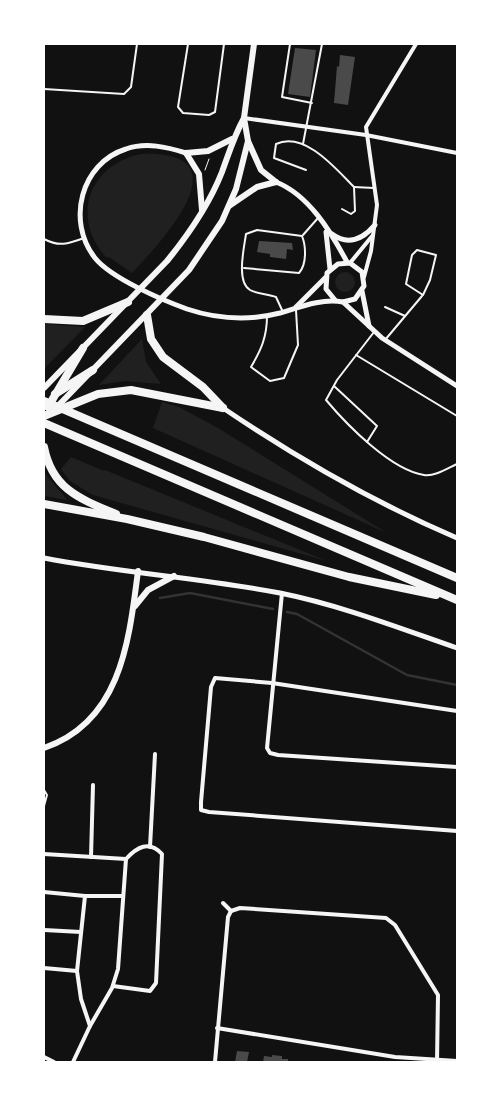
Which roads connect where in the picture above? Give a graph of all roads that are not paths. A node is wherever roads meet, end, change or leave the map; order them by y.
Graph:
1 (137, 44) edge
2 (188, 44) edge
3 (224, 44) edge
4 (254, 44) edge
5 (290, 44) edge
6 (322, 44) edge
7 (416, 44) edge
8 (44, 89) edge
9 (312, 103) junction
10 (244, 118) junction
11 (307, 128) junction
12 (366, 135) junction
13 (232, 139) junction
14 (248, 140) junction
15 (303, 145) junction
16 (457, 152) edge
17 (186, 153) junction
18 (306, 170) dead end
19 (276, 182) junction
20 (354, 187) junction
21 (375, 188) junction
22 (229, 206) junction
23 (342, 209) dead end
24 (202, 212) junction
25 (318, 218) junction
26 (374, 225) junction
27 (326, 229) junction
28 (373, 235) junction
29 (302, 236) junction
30 (84, 238) junction
31 (44, 240) edge
32 (348, 263) junction
33 (244, 267) junction
34 (330, 270) junction
35 (364, 277) junction
36 (325, 278) junction
37 (362, 291) junction
38 (423, 295) junction
39 (130, 299) junction
40 (335, 300) junction
41 (343, 302) junction
42 (296, 307) junction
43 (385, 308) dead end
44 (283, 312) junction
45 (147, 315) junction
46 (267, 316) junction
47 (406, 316) junction
48 (44, 319) edge
49 (370, 326) junction
50 (374, 331) junction
51 (385, 340) junction
52 (83, 348) junction
53 (356, 355) junction
54 (93, 370) joint
55 (334, 386) junction
56 (457, 386) edge
57 (44, 388) edge
58 (67, 388) junction
59 (54, 394) junction
60 (44, 400) edge
61 (223, 408) junction
62 (457, 416) edge
63 (45, 418) edge
64 (367, 442) junction
65 (44, 447) edge
66 (457, 464) edge
67 (44, 504) edge
68 (127, 519) junction
69 (457, 538) edge
70 (44, 558) edge
71 (138, 571) junction
72 (174, 576) junction
73 (457, 578) edge
74 (282, 593) junction
75 (456, 600) edge
76 (133, 609) junction
77 (44, 611) edge
78 (44, 614) edge
79 (457, 648) edge
80 (272, 683) junction
81 (457, 711) edge
82 (44, 748) edge
83 (155, 754) dead end
84 (457, 767) edge
85 (93, 785) dead end
86 (44, 790) edge
87 (44, 806) edge
88 (457, 831) edge
89 (150, 847) junction
90 (44, 854) edge
91 (91, 857) junction
92 (126, 859) junction
93 (44, 892) edge
94 (85, 896) junction
95 (123, 896) junction
96 (223, 903) dead end
97 (231, 910) junction
98 (44, 930) edge
99 (81, 932) junction
100 (44, 968) edge
101 (77, 972) junction
102 (113, 986) junction
103 (90, 1026) junction
104 (217, 1028) junction
105 (44, 1057) edge
106 (437, 1061) edge
107 (457, 1061) edge
108 (54, 1062) edge
109 (73, 1062) edge
110 (215, 1062) edge

1 - 8 lane
2 - 3 lane
4 - 10 main road
5 - 9 lane
6 - 9 lane
7 - 12 street
9 - 11 lane
10 - 11 street
10 - 13 main road
10 - 14 main road
11 - 12 street
11 - 15 lane
12 - 16 street
12 - 21 street
13 - 17 main road
13 - 24 main road
14 - 19 main road
14 - 22 main road
15 - 18 lane
15 - 20 lane
17 - 24 main road
17 - 30 street
19 - 22 main road
19 - 25 street
20 - 21 lane
20 - 23 lane
21 - 26 street
22 - 45 main road
24 - 39 main road
25 - 27 street
25 - 29 lane
26 - 27 street
26 - 28 street
27 - 32 street
27 - 34 street
28 - 32 street
28 - 35 street
29 - 33 lane
29 - 33 lane
30 - 31 lane
30 - 46 street
32 - 34 street
32 - 35 street
33 - 44 lane
34 - 36 street
35 - 37 street
36 - 40 street
36 - 42 street
37 - 41 street
37 - 49 street
38 - 38 lane
38 - 47 lane
39 - 48 highway
39 - 52 main road
40 - 41 street
40 - 42 street
41 - 49 street
42 - 44 street
42 - 46 lane
43 - 47 lane
44 - 46 street
45 - 54 main road
45 - 61 highway
47 - 51 lane
49 - 50 street
50 - 51 street
50 - 53 lane
51 - 56 street
52 - 57 main road
52 - 58 highway
53 - 55 lane
53 - 62 lane
54 - 58 highway
55 - 64 lane
55 - 64 lane
58 - 59 highway
58 - 63 main road
59 - 60 highway
59 - 63 highway
60 - 73 highway
61 - 63 highway
61 - 69 street
63 - 75 highway
64 - 66 lane
65 - 68 highway
67 - 68 highway
68 - 75 highway
70 - 71 street
71 - 72 street
71 - 76 main road
72 - 74 street
72 - 76 main road
74 - 79 street
74 - 80 street
76 - 82 main road
77 - 78 lane
80 - 81 street
80 - 84 street
80 - 88 street
83 - 89 street
85 - 91 street
86 - 87 lane
89 - 92 street
89 - 102 street
90 - 91 street
91 - 92 street
92 - 95 street
93 - 94 street
94 - 95 street
94 - 99 street
95 - 102 street
96 - 97 street
97 - 104 street
97 - 106 street
98 - 99 street
99 - 101 street
100 - 101 street
101 - 103 street
102 - 103 street
103 - 109 street
104 - 106 street
104 - 110 street
105 - 108 street
106 - 107 street

